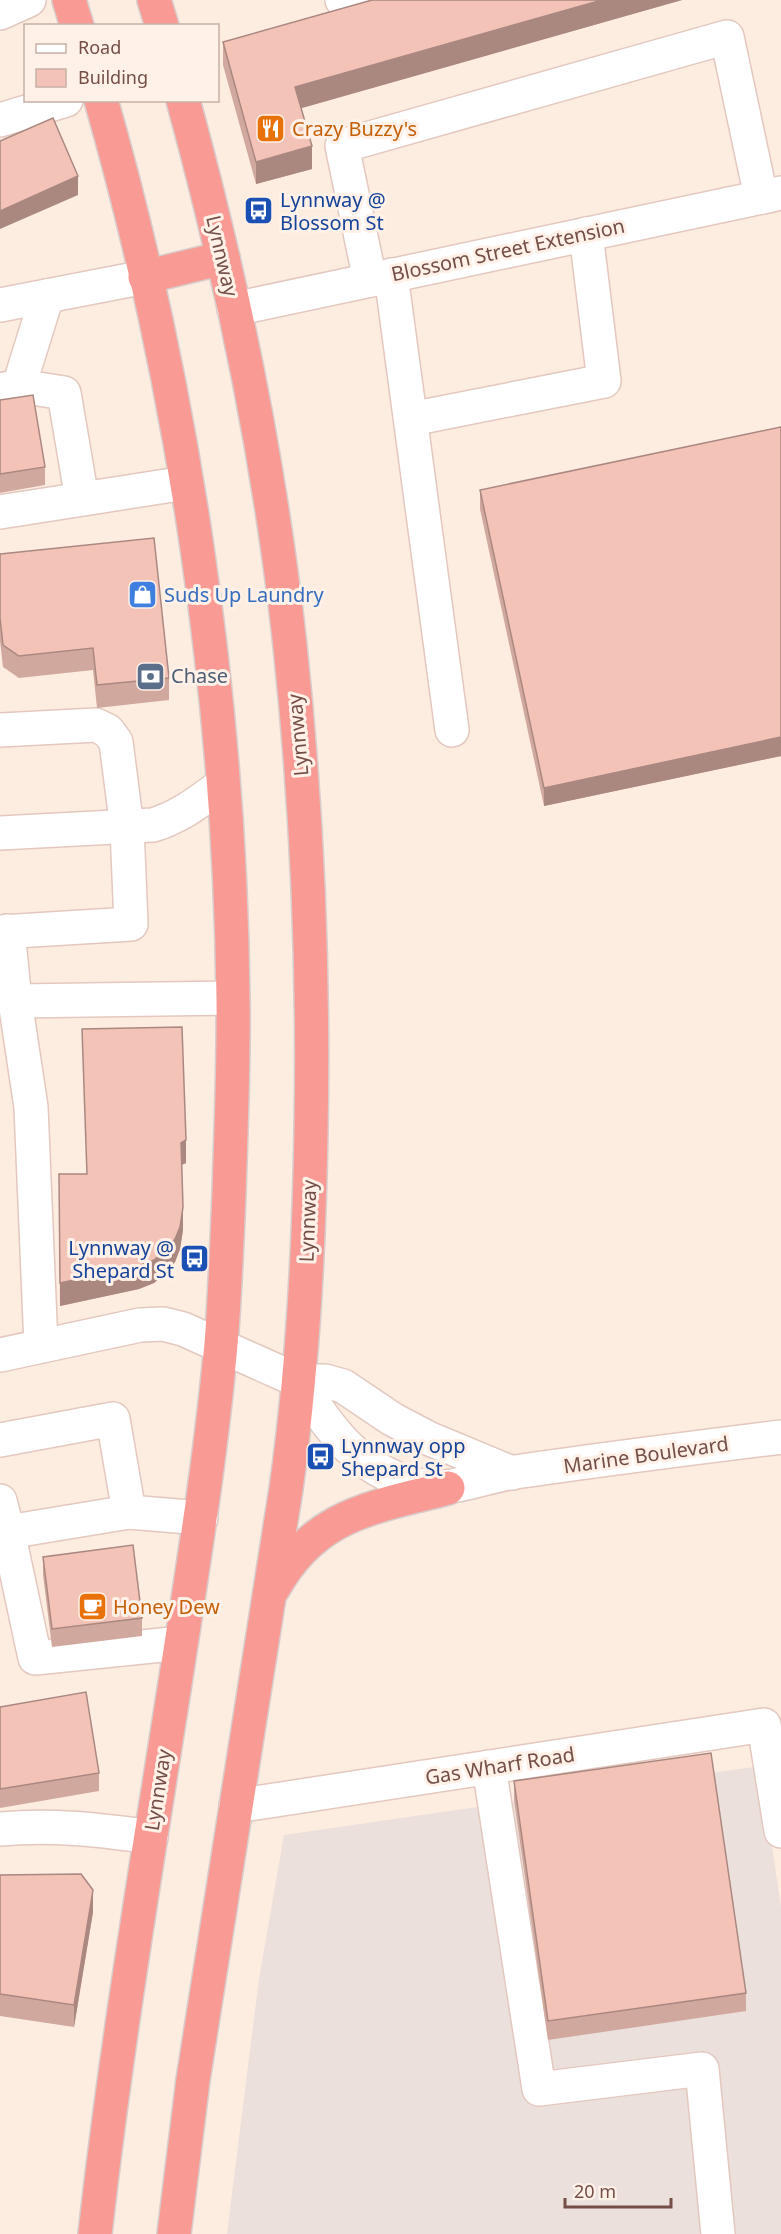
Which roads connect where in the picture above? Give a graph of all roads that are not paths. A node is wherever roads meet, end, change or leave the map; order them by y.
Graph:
1 (29, 0) edge
2 (69, 0) edge
3 (154, 0) edge
4 (342, 0) edge
5 (380, 0) edge
6 (0, 14) edge
7 (77, 24) edge
8 (161, 24) edge
9 (59, 102) edge
10 (102, 102) edge
11 (184, 102) edge
12 (0, 120) edge
13 (771, 196) edge
14 (586, 234) junction
15 (223, 258) junction
16 (146, 277) junction
17 (381, 278) junction
18 (47, 296) junction
19 (0, 305) edge
20 (234, 309) junction
21 (10, 388) edge
22 (411, 419) junction
23 (185, 483) junction
24 (82, 499) junction
25 (0, 512) edge
26 (0, 730) edge
27 (452, 730) dead end
28 (223, 784) junction
29 (127, 828) junction
30 (0, 833) edge
31 (4, 932) edge
32 (233, 998) junction
33 (15, 1001) junction
34 (221, 1345) junction
35 (41, 1346) junction
36 (0, 1355) edge
37 (298, 1381) junction
38 (781, 1437) edge
39 (0, 1440) edge
40 (512, 1473) junction
41 (448, 1488) junction
42 (129, 1512) junction
43 (4, 1517) edge
44 (201, 1518) junction
45 (267, 1599) junction
46 (181, 1643) junction
47 (489, 1767) junction
48 (236, 1806) junction
49 (0, 1828) edge
50 (781, 1831) edge
51 (151, 1837) junction
52 (95, 2234) edge
53 (174, 2234) edge
54 (718, 2234) edge

1 - 6 street
2 - 7 highway
3 - 8 highway
4 - 5 street
9 - 12 street
10 - 16 highway, Lynnway
11 - 15 highway, Lynnway
13 - 14 street, Blossom Street Extension
13 - 17 street
14 - 17 street, Blossom Street Extension
14 - 22 street
15 - 16 highway
15 - 20 highway, Lynnway
16 - 18 street
16 - 23 highway, Lynnway
17 - 20 street, Blossom Street Extension
17 - 22 street
18 - 19 street
18 - 21 street
20 - 37 highway, Lynnway
21 - 24 street
22 - 27 street
23 - 24 street
23 - 28 highway, Lynnway
24 - 25 street
26 - 29 street
28 - 29 street
28 - 32 highway, Lynnway
29 - 30 street
29 - 31 street
31 - 33 street
32 - 33 street
32 - 34 highway, Lynnway
33 - 35 street
34 - 35 street
34 - 37 street
34 - 44 highway, Lynnway
35 - 36 street
37 - 40 street
37 - 41 street, Marine Boulevard
37 - 45 highway, Lynnway
38 - 40 street, Marine Boulevard
39 - 42 street
40 - 41 street, Marine Boulevard
41 - 45 highway
42 - 43 street
42 - 44 street
43 - 46 street
44 - 46 highway, Lynnway
45 - 48 highway, Lynnway
46 - 51 highway, Lynnway
47 - 48 street, Gas Wharf Road
47 - 50 street, Gas Wharf Road
47 - 54 street
48 - 53 highway, Lynnway
49 - 51 street
51 - 52 highway, Lynnway

